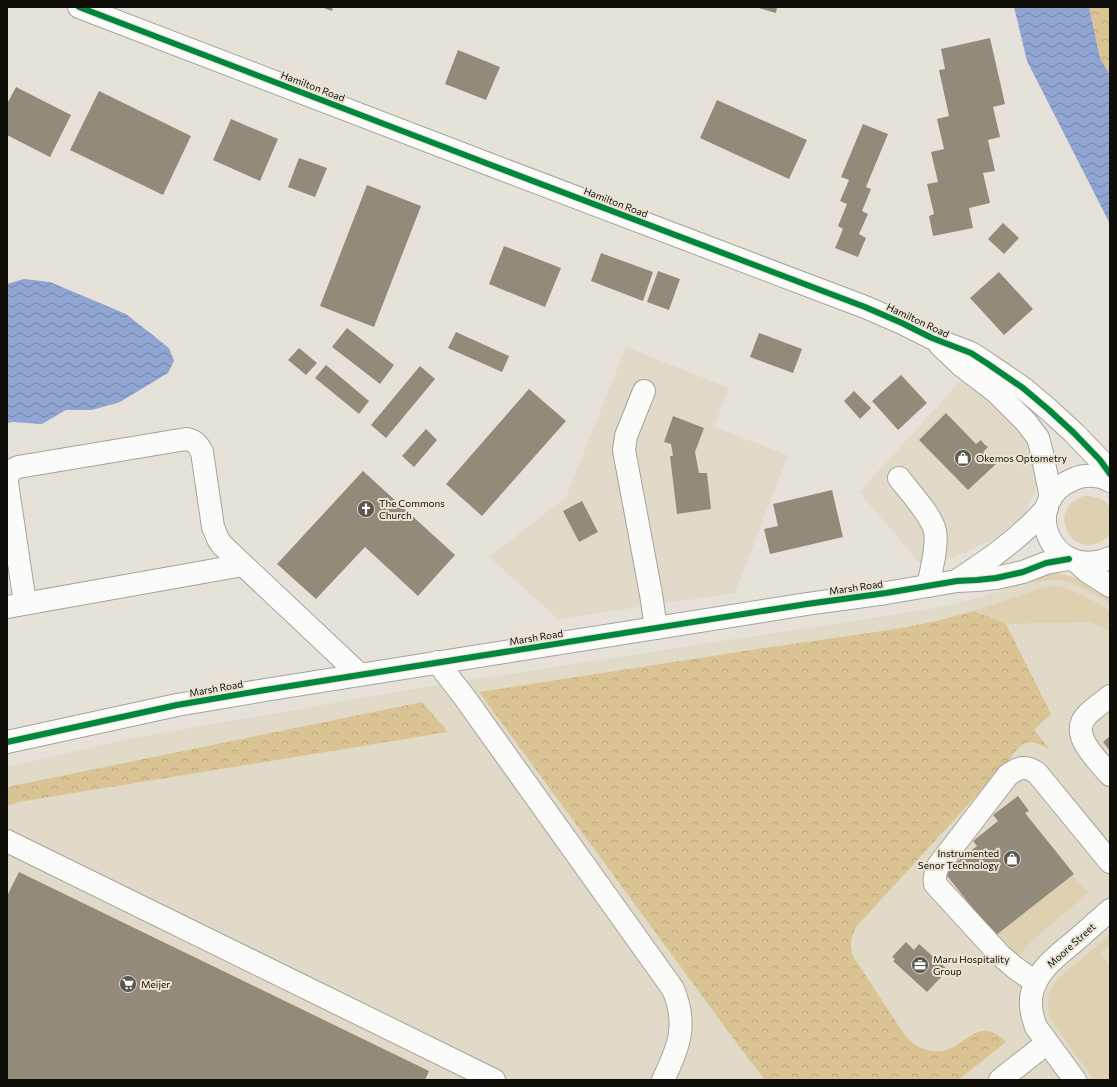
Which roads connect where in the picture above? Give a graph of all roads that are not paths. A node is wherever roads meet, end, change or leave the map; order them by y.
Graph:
1 (79, 7) edge
2 (932, 338) junction
3 (644, 391) dead end
4 (1110, 474) edge
5 (899, 478) dead end
6 (7, 479) edge
7 (1110, 482) edge
8 (7, 483) edge
9 (1049, 503) junction
10 (1110, 558) edge
11 (1073, 561) junction
12 (243, 565) junction
13 (957, 581) junction
14 (928, 586) junction
15 (1110, 586) edge
16 (16, 605) edge
17 (656, 628) junction
18 (437, 662) junction
19 (359, 674) junction
20 (1110, 696) edge
21 (7, 742) edge
22 (1110, 775) edge
23 (7, 841) edge
24 (1110, 862) edge
25 (1110, 910) edge
26 (1035, 982) junction
27 (1048, 1043) junction
28 (456, 1072) edge
29 (494, 1080) edge
30 (663, 1080) edge
31 (1000, 1080) edge
32 (1075, 1080) edge

1 - 2 street, Hamilton Road
2 - 4 street, Hamilton Road
2 - 9 street, Hamilton Road
3 - 17 street
5 - 14 street
6 - 12 street
7 - 9 street, Marsh Road
8 - 16 street
9 - 11 street, Hamilton Road
9 - 13 street, Marsh Road
10 - 11 street, Marsh Road
11 - 13 street, Marsh Road
11 - 15 street
12 - 16 street
12 - 19 street
13 - 14 street, Marsh Road
14 - 17 street, Marsh Road
17 - 18 street, Marsh Road
18 - 19 street, Marsh Road
18 - 30 street
19 - 21 street, Marsh Road
20 - 22 street
23 - 28 street
24 - 26 street
25 - 26 street, Moore Street
26 - 27 street
27 - 31 street
27 - 32 street
28 - 29 street

